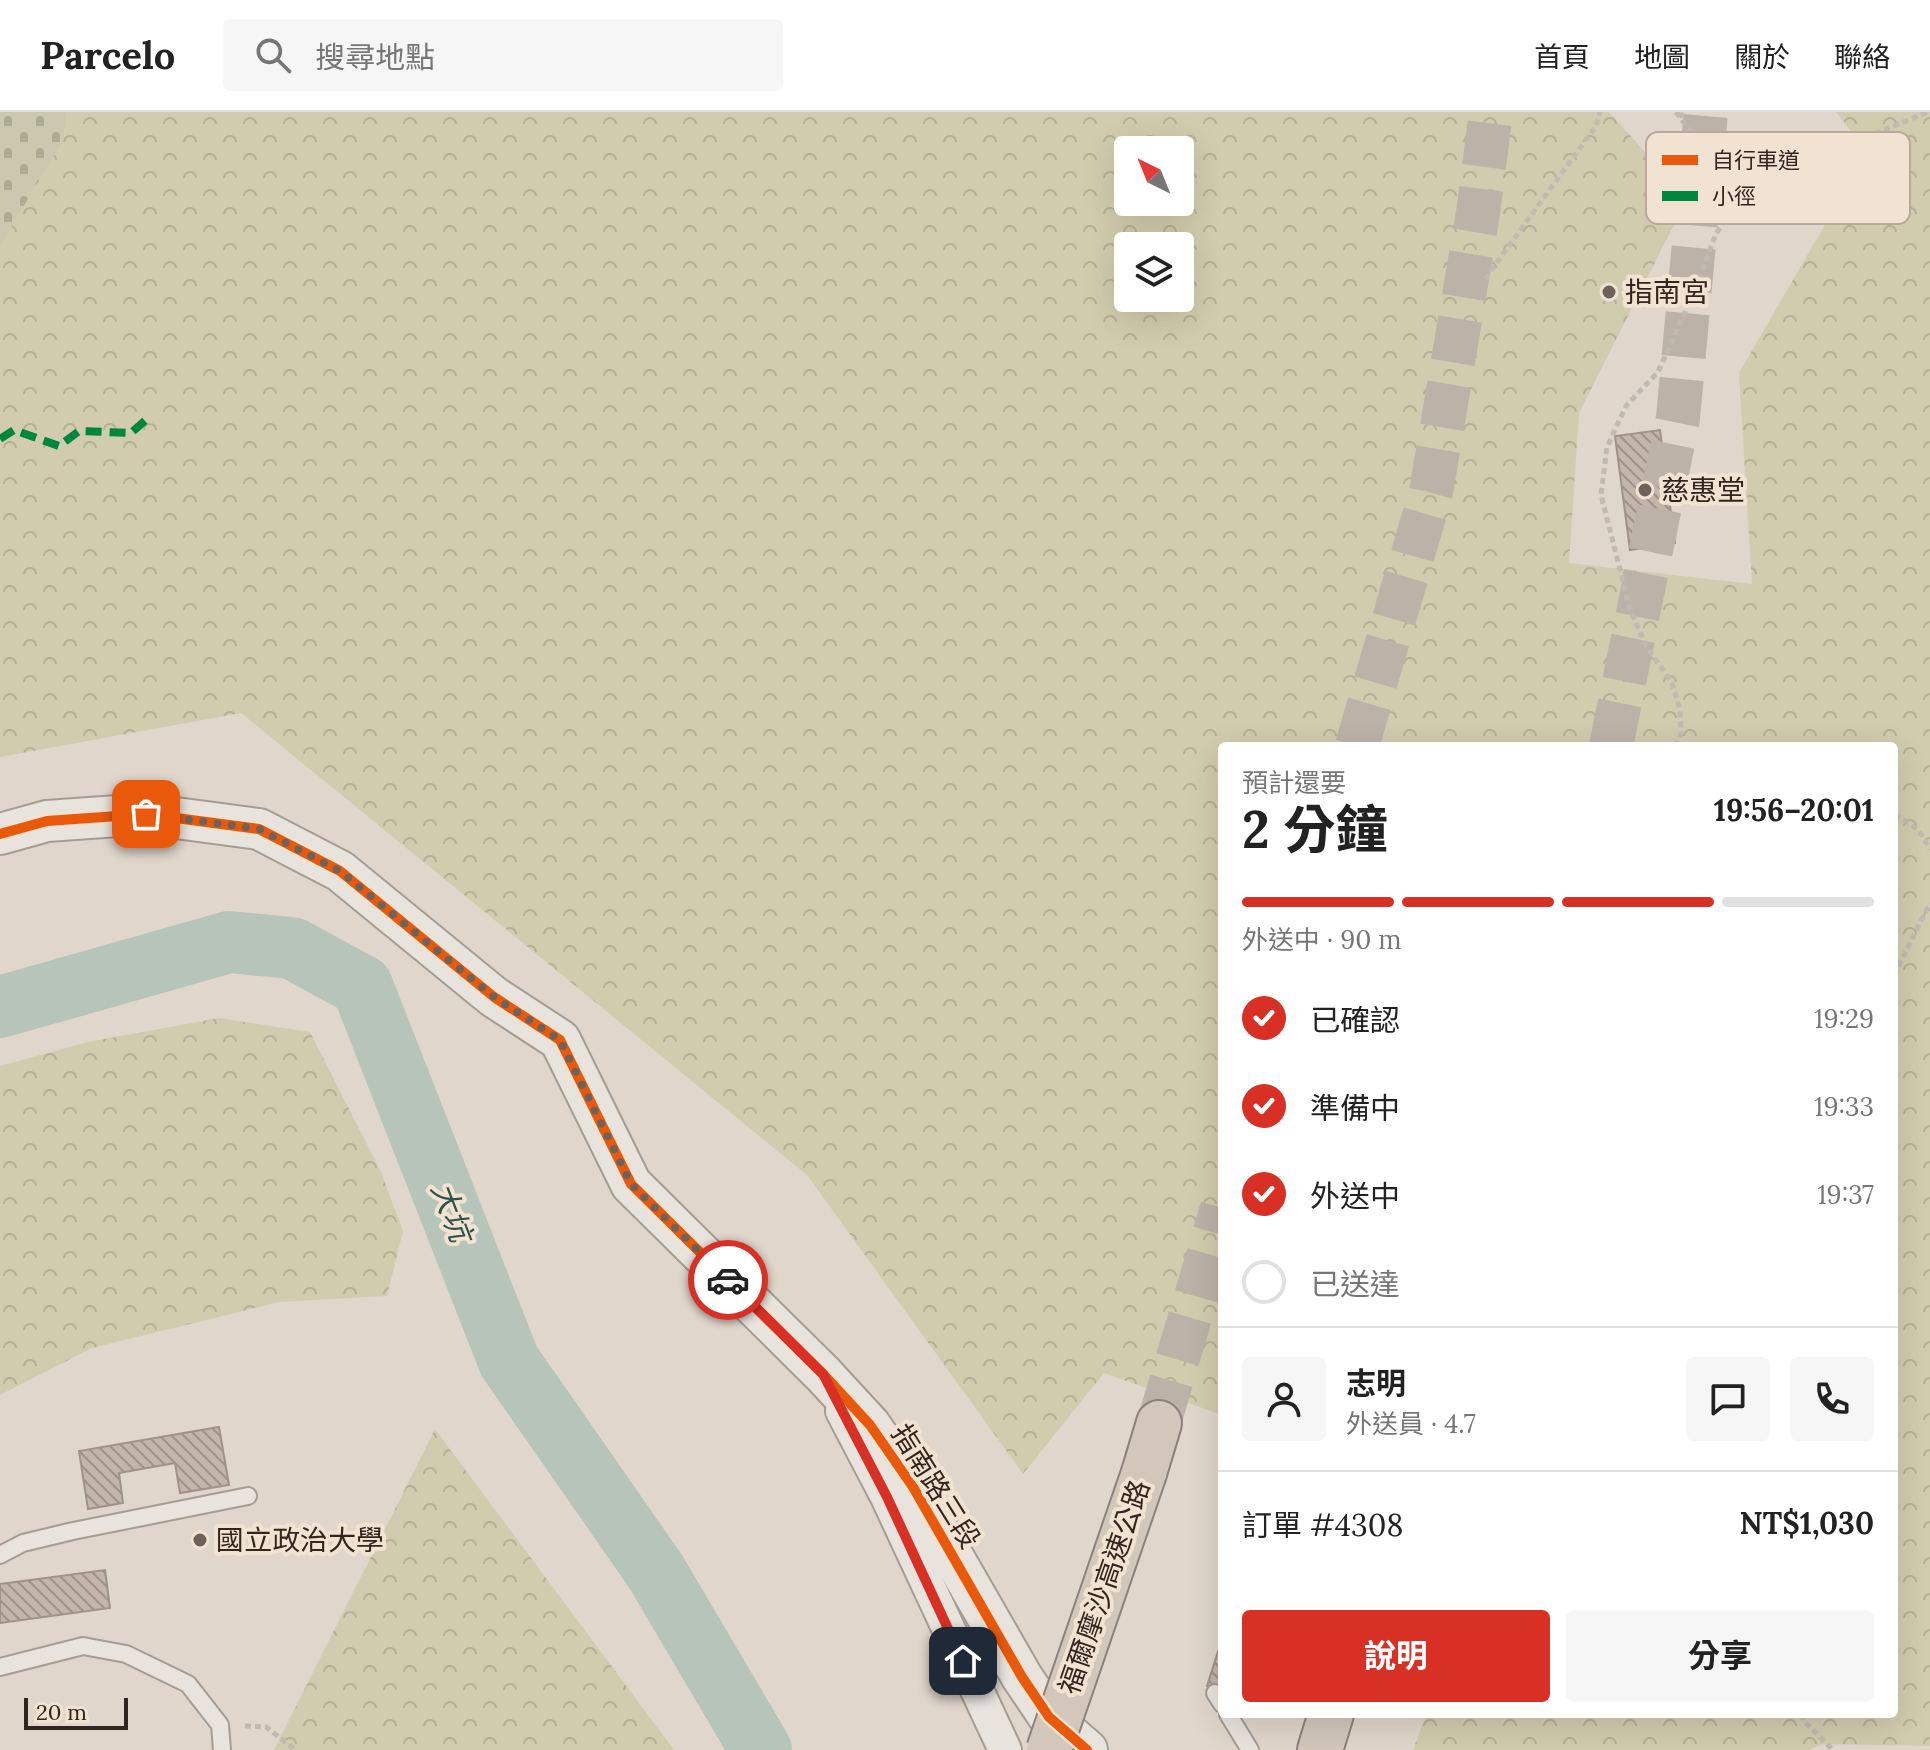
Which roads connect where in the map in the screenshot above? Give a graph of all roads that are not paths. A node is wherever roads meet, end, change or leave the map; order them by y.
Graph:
1 (0, 834) edge
2 (823, 1374) junction
3 (1159, 1423) tunnel mouth
4 (248, 1496) dead end
5 (0, 1555) edge
6 (0, 1667) edge
7 (1230, 1718) edge
8 (1330, 1718) edge
9 (222, 1750) edge
10 (1005, 1750) edge
11 (1049, 1750) edge
12 (1087, 1750) edge
13 (1250, 1750) edge
14 (1320, 1750) edge

1 - 2 street, 指南路三段
2 - 10 street
2 - 12 street, 指南路三段
3 - 11 highway, 福爾摩沙高速公路, bridge
4 - 5 lane
6 - 9 lane
7 - 13 lane
8 - 14 highway

